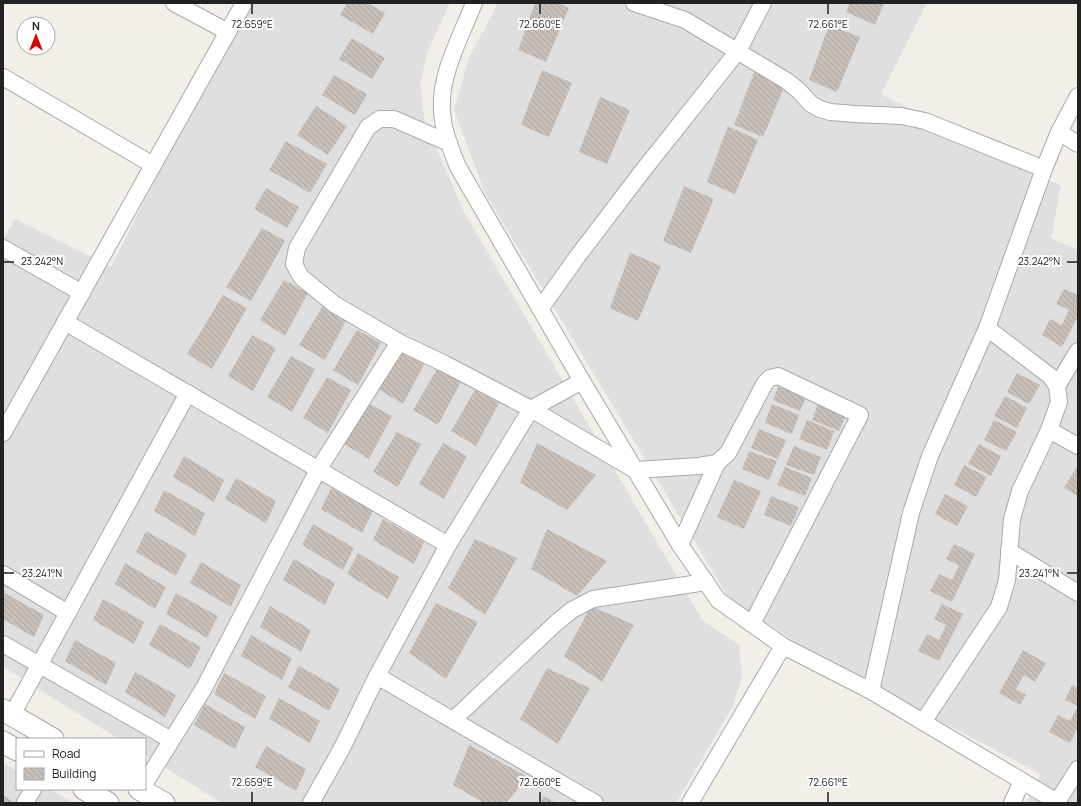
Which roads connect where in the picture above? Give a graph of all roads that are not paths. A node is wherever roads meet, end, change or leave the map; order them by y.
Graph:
1 (174, 3) edge
2 (244, 3) edge
3 (474, 3) edge
4 (634, 3) edge
5 (763, 3) edge
6 (228, 32) junction
7 (738, 51) junction
8 (3, 77) edge
9 (1078, 96) edge
10 (1059, 132) junction
11 (449, 143) junction
12 (1078, 144) edge
13 (153, 165) junction
14 (1044, 170) junction
15 (3, 248) edge
16 (82, 293) junction
17 (540, 309) junction
18 (65, 322) junction
19 (987, 328) junction
20 (399, 342) junction
21 (1078, 351) edge
22 (582, 381) junction
23 (1057, 386) junction
24 (188, 393) junction
25 (531, 410) junction
26 (6, 422) edge
27 (1049, 430) junction
28 (1078, 446) edge
29 (718, 463) junction
30 (318, 470) junction
31 (635, 470) junction
32 (448, 545) junction
33 (680, 545) junction
34 (1009, 551) junction
35 (3, 574) edge
36 (706, 582) junction
37 (1078, 593) edge
38 (68, 613) junction
39 (752, 624) junction
40 (3, 644) edge
41 (783, 646) junction
42 (40, 664) junction
43 (377, 676) junction
44 (870, 692) junction
45 (7, 713) edge
46 (453, 720) junction
47 (923, 722) junction
48 (51, 738) edge
49 (172, 740) junction
50 (3, 742) edge
51 (16, 749) edge
52 (1078, 769) edge
53 (1022, 781) junction
54 (146, 782) edge
55 (32, 790) edge
56 (86, 790) edge
57 (145, 790) edge
58 (1058, 802) edge
59 (25, 803) edge
60 (108, 803) edge
61 (164, 803) edge
62 (311, 803) edge
63 (595, 803) edge
64 (690, 803) edge
65 (1012, 803) edge

1 - 6 street
2 - 6 street
3 - 11 street
4 - 7 street
5 - 7 street
6 - 13 street
7 - 14 street
7 - 17 street
8 - 13 street
9 - 10 street
10 - 12 street
10 - 14 street
11 - 17 street
11 - 20 street
13 - 16 street
14 - 19 street
15 - 16 street
16 - 18 street
17 - 22 street
18 - 24 street
18 - 26 street
19 - 23 street
19 - 44 street
20 - 25 street
20 - 30 street
21 - 23 street
22 - 25 street
22 - 31 street
23 - 27 street
24 - 30 street
24 - 38 street
25 - 31 street
25 - 32 street
27 - 28 street
27 - 34 street
29 - 31 street
29 - 33 street
29 - 39 street
30 - 32 street
30 - 49 street
31 - 33 street
32 - 43 street
33 - 36 street
34 - 37 street
34 - 47 street
35 - 38 street
36 - 39 street
36 - 46 street
38 - 42 street
39 - 41 street
40 - 42 street
41 - 44 street
41 - 64 street
42 - 45 street
42 - 49 street
43 - 46 street
43 - 62 street
44 - 47 street
45 - 48 street
46 - 63 street
47 - 53 street
49 - 54 street
50 - 51 street
52 - 58 street
53 - 58 street
53 - 65 street
55 - 59 street
56 - 60 street
57 - 61 street

